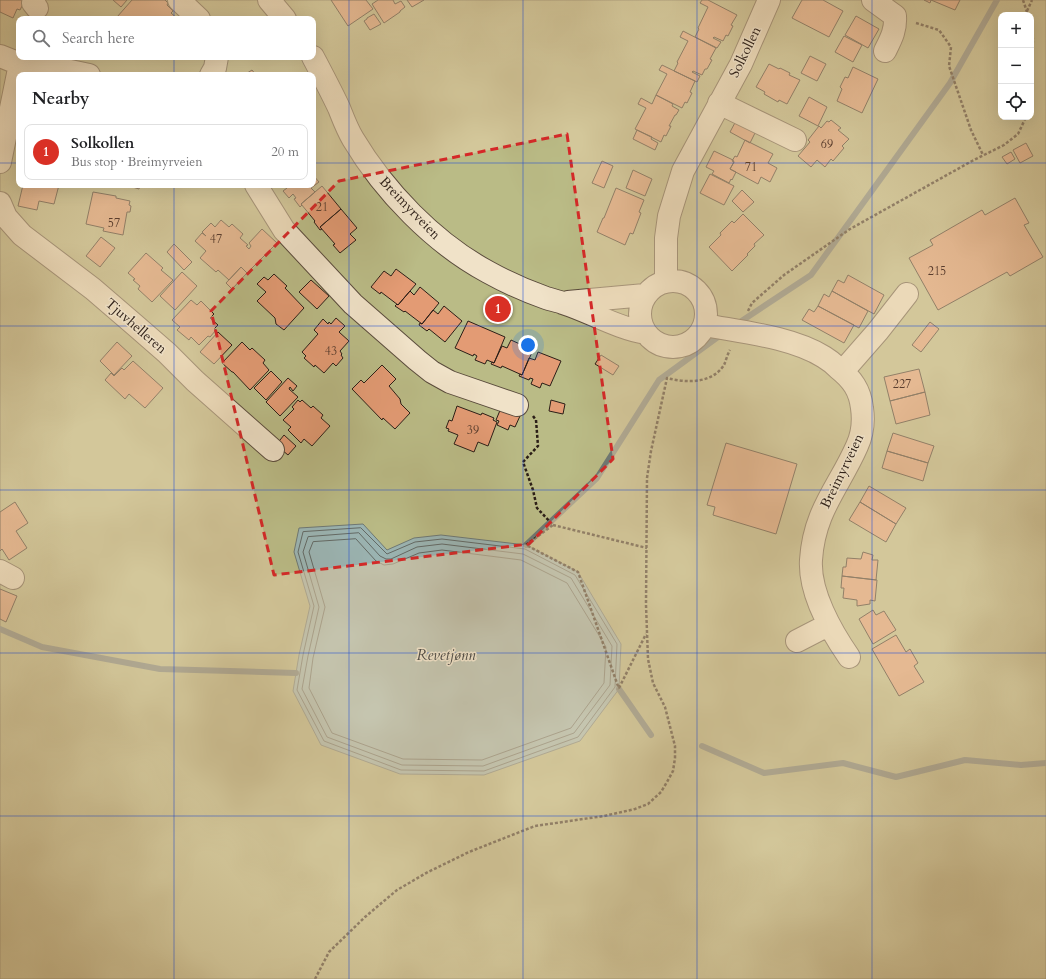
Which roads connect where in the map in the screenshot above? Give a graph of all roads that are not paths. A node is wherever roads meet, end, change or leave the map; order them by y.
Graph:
1 (179, 0) edge
2 (269, 0) edge
3 (769, 0) edge
4 (873, 0) edge
5 (196, 16) edge
6 (282, 16) edge
7 (885, 51) dead end
8 (0, 56) edge
9 (216, 60) edge
10 (315, 60) edge
11 (20, 64) junction
12 (18, 72) edge
13 (75, 72) edge
14 (213, 72) edge
15 (16, 84) edge
16 (719, 103) junction
17 (796, 140) dead end
18 (0, 162) edge
19 (258, 188) edge
20 (0, 203) edge
21 (666, 281) junction
22 (907, 294) dead end
23 (645, 295) junction
24 (562, 302) junction
25 (705, 325) junction
26 (646, 333) junction
27 (843, 371) junction
28 (517, 405) road end
29 (273, 450) dead end
30 (828, 625) junction
31 (797, 641) dead end
32 (849, 657) dead end

1 - 5 street
2 - 6 street
3 - 16 street, Solkollen
4 - 7 street
8 - 11 street
9 - 14 street
10 - 24 street, Breimyrveien
11 - 12 street
11 - 13 street
15 - 18 street
16 - 17 street
16 - 21 street, Solkollen
19 - 28 street
20 - 29 street, Tjuvhelleren
21 - 23 street
21 - 25 street
22 - 27 street
23 - 24 street, Breimyrveien
23 - 26 street
24 - 26 street, Breimyrveien
25 - 26 street
25 - 27 street, Breimyrveien
27 - 30 street, Breimyrveien
30 - 31 street
30 - 32 street, Breimyrveien

